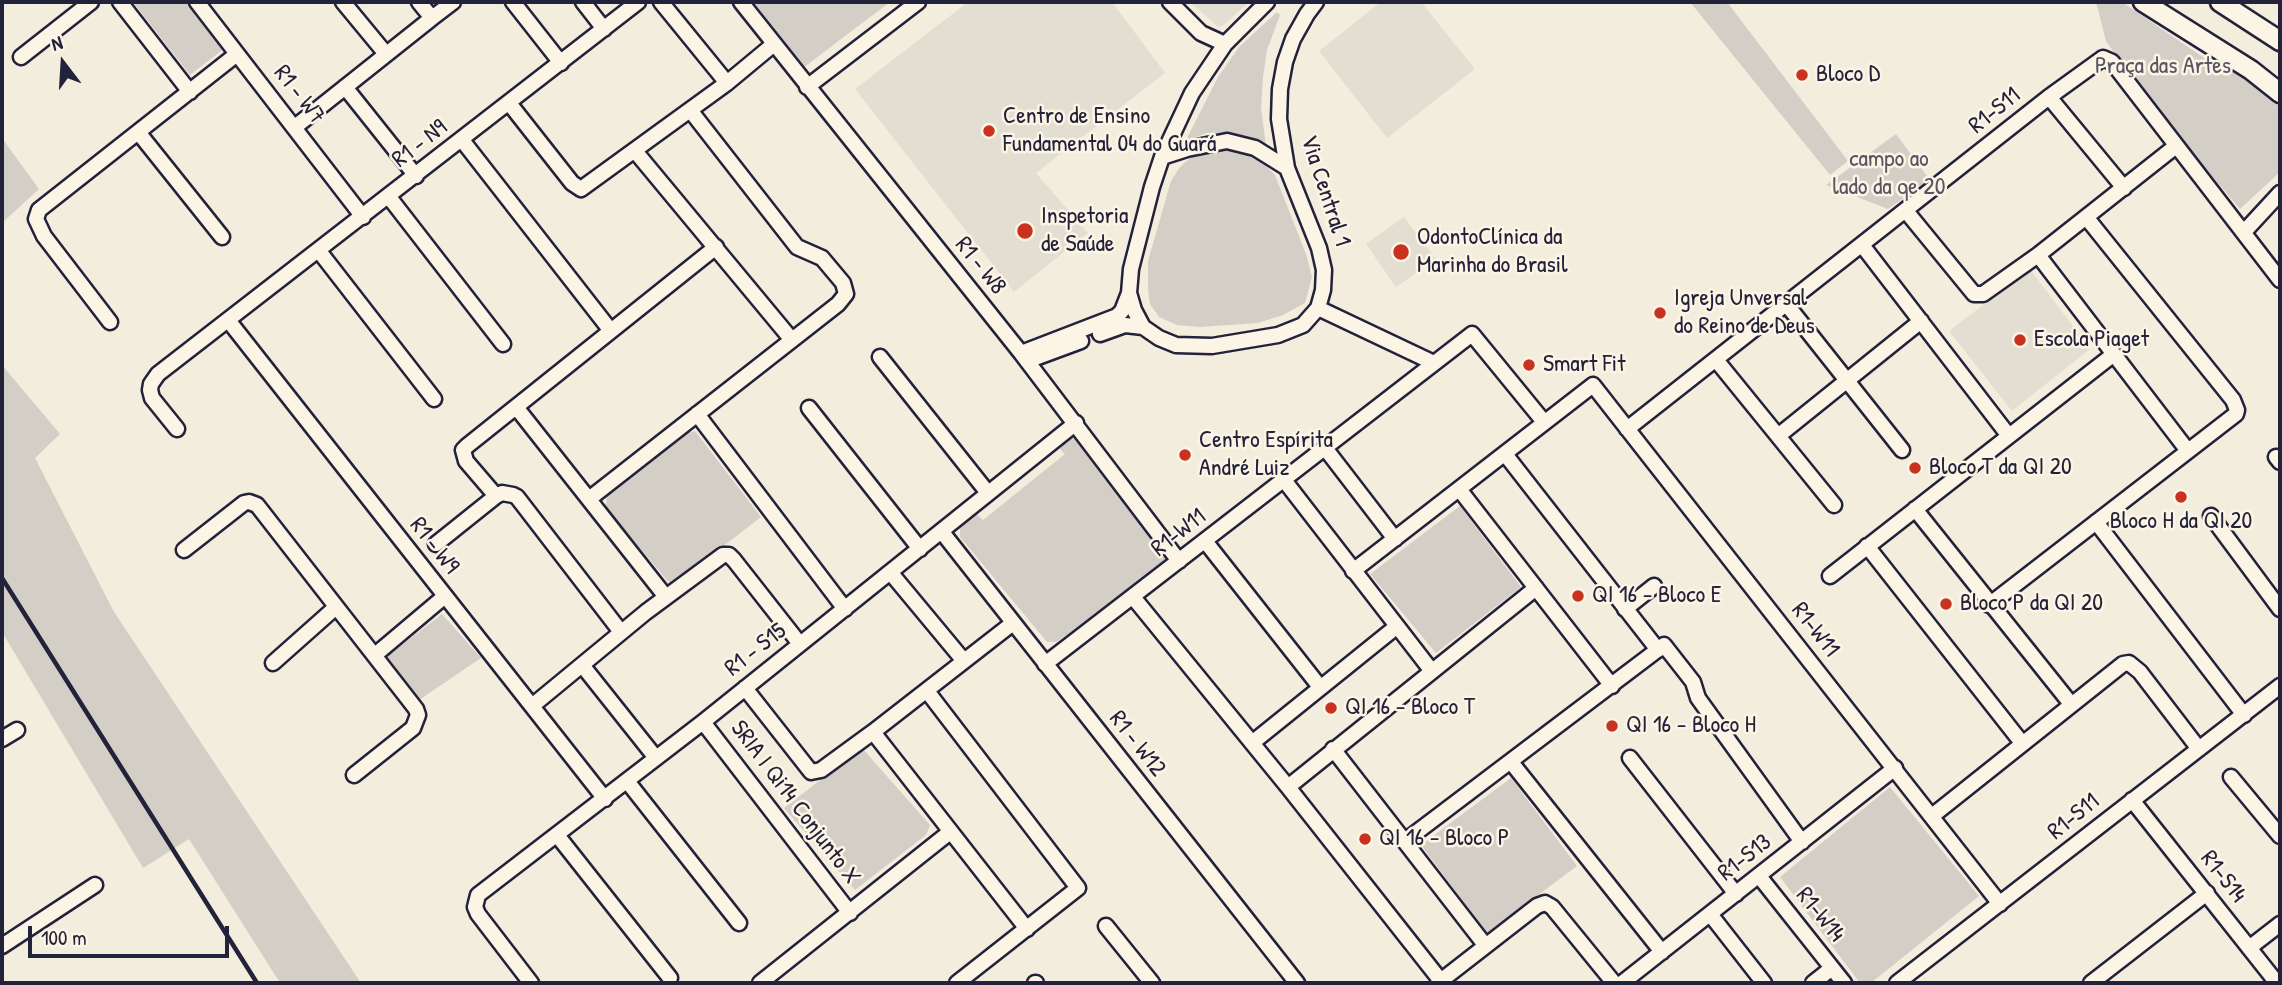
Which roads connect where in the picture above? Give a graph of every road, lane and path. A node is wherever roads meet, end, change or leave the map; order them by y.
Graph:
1 (91, 2) edge
2 (120, 2) edge
3 (197, 2) edge
4 (343, 2) edge
5 (419, 2) edge
6 (453, 2) edge
7 (513, 2) edge
8 (583, 2) edge
9 (638, 2) edge
10 (661, 2) edge
11 (741, 2) edge
12 (918, 2) edge
13 (1170, 2) edge
14 (1267, 2) edge
15 (1316, 2) edge
16 (2143, 2) edge
17 (2220, 2) edge
18 (432, 18) junction
19 (604, 29) junction
20 (1201, 33) junction
21 (2280, 41) edge
22 (774, 44) junction
23 (1224, 44) junction
24 (237, 54) junction
25 (386, 54) junction
26 (22, 57) dead end
27 (561, 62) junction
28 (1211, 64) junction
29 (727, 83) junction
30 (2278, 84) edge
31 (345, 87) junction
32 (807, 87) junction
33 (190, 92) junction
34 (2049, 97) junction
35 (509, 103) junction
36 (690, 110) junction
37 (295, 127) junction
38 (138, 132) junction
39 (462, 139) junction
40 (2176, 146) junction
41 (635, 151) junction
42 (1162, 157) junction
43 (1287, 169) junction
44 (416, 176) junction
45 (2124, 188) junction
46 (2280, 193) edge
47 (389, 197) junction
48 (1906, 211) junction
49 (363, 217) junction
50 (2086, 217) junction
51 (2244, 232) junction
52 (222, 237) dead end
53 (1861, 245) junction
54 (716, 247) junction
55 (319, 251) junction
56 (2038, 255) junction
57 (2280, 280) edge
58 (1129, 293) junction
59 (1787, 305) junction
60 (1318, 309) junction
61 (228, 320) junction
62 (1921, 321) junction
63 (110, 322) dead end
64 (1143, 327) junction
65 (611, 331) junction
66 (792, 340) junction
67 (503, 344) dead end
68 (2114, 354) junction
69 (880, 357) dead end
70 (1024, 357) junction
71 (1717, 361) junction
72 (1434, 363) junction
73 (1847, 380) junction
74 (434, 399) dead end
75 (516, 407) junction
76 (809, 408) dead end
77 (697, 414) junction
78 (1544, 422) junction
79 (1076, 424) junction
80 (177, 429) dead end
81 (1627, 429) junction
82 (1778, 436) junction
83 (2009, 436) junction
84 (1325, 448) junction
85 (1902, 450) dead end
86 (2188, 451) junction
87 (1505, 454) junction
88 (1284, 480) junction
89 (1459, 489) junction
90 (988, 493) junction
91 (496, 496) junction
92 (589, 499) junction
93 (1834, 505) dead end
94 (1915, 509) junction
95 (2211, 516) dead end
96 (2096, 522) junction
97 (942, 532) junction
98 (1395, 539) junction
99 (1205, 541) junction
100 (436, 544) dead end
101 (1867, 546) junction
102 (184, 550) dead end
103 (920, 550) junction
104 (1180, 561) junction
105 (1353, 571) junction
106 (890, 572) junction
107 (1830, 576) dead end
108 (1654, 586) dead end
109 (1536, 587) junction
110 (445, 596) junction
111 (666, 597) junction
112 (1133, 597) junction
113 (1990, 605) junction
114 (336, 607) junction
115 (845, 609) junction
116 (1625, 609) junction
117 (2280, 609) edge
118 (1013, 623) junction
119 (1396, 627) junction
120 (621, 632) junction
121 (800, 644) junction
122 (1658, 650) junction
123 (375, 655) junction
124 (964, 661) junction
125 (272, 663) dead end
126 (582, 664) junction
127 (1045, 664) junction
128 (1431, 670) junction
129 (1612, 686) junction
130 (2280, 686) edge
131 (1320, 687) junction
132 (745, 688) junction
133 (926, 691) junction
134 (2071, 704) junction
135 (532, 706) junction
136 (2244, 715) junction
137 (703, 722) junction
138 (17, 730) dead end
139 (873, 732) junction
140 (2, 739) edge
141 (1252, 743) junction
142 (2022, 743) junction
143 (1333, 749) junction
144 (2199, 749) junction
145 (656, 758) junction
146 (1630, 758) dead end
147 (1511, 762) junction
148 (1895, 768) junction
149 (354, 775) dead end
150 (2231, 777) dead end
151 (627, 781) junction
152 (1288, 787) junction
153 (605, 799) junction
154 (2132, 800) junction
155 (1932, 816) junction
156 (950, 832) junction
157 (557, 835) junction
158 (2280, 836) edge
159 (1405, 841) junction
160 (1802, 842) junction
161 (1759, 876) junction
162 (95, 885) dead end
163 (2207, 893) junction
164 (1736, 894) junction
165 (2000, 904) junction
166 (850, 913) junction
167 (1710, 914) junction
168 (738, 923) dead end
169 (2280, 924) edge
170 (1106, 926) dead end
171 (1027, 929) junction
172 (1485, 945) junction
173 (2, 946) edge
174 (2249, 948) junction
175 (1662, 951) junction
176 (1832, 968) junction
177 (670, 978) dead end
178 (529, 982) edge
179 (1439, 982) edge
180 (760, 983) edge
181 (957, 983) edge
182 (1152, 983) edge
183 (1297, 983) edge
184 (1614, 983) edge
185 (1622, 983) edge
186 (1763, 983) edge
187 (1814, 983) edge
188 (1844, 983) edge
189 (1898, 983) edge
190 (2091, 983) edge
191 (2277, 983) edge

1 - 26 street
2 - 33 street
3 - 24 street, R1 - W7
4 - 25 street
5 - 18 street
6 - 18 street
7 - 27 street
8 - 19 street
9 - 19 street, R1 - N9
10 - 29 street
11 - 22 street, R1 - W8
12 - 32 street
13 - 20 street
14 - 23 street
15 - 43 street, Via Central 1
16 - 30 main road
17 - 21 main road
18 - 25 street
19 - 27 street, R1 - N9
20 - 23 street
20 - 28 street
22 - 29 street
22 - 32 street, R1 - W8
23 - 28 street
24 - 33 street
24 - 37 street, R1 - W7
25 - 31 street
27 - 35 street, R1 - N9
28 - 42 street
29 - 36 street
31 - 37 street
31 - 44 street
32 - 70 street, R1 - W8
33 - 38 street
34 - 40 street, R1-S11
34 - 45 street
34 - 48 street, R1-S11
35 - 39 street, R1 - N9
35 - 41 street
36 - 41 street
36 - 66 street
37 - 49 street, R1 - W7
38 - 52 street
38 - 63 street
39 - 44 street, R1 - N9
39 - 65 street
40 - 45 street
40 - 51 street, R1-S11
41 - 54 street
42 - 43 street
42 - 58 street
43 - 60 street, Via Central 1
44 - 47 street, R1 - N9
45 - 50 street
46 - 51 street
47 - 49 street, R1 - N9
47 - 67 street
48 - 53 street, R1-S11
48 - 56 street
49 - 55 street, R1 - N9
50 - 56 street
50 - 86 street
51 - 57 street, R1-S11
53 - 59 street, R1-S11
53 - 62 street
54 - 65 street
54 - 66 street
55 - 61 street, R1 - N9
55 - 74 street
56 - 68 street
58 - 64 street
58 - 70 street
59 - 71 street, R1-S11
59 - 73 street
60 - 64 street
60 - 72 street
61 - 80 street, R1 - N9
61 - 110 street, R1 - W9
62 - 73 street
62 - 83 street
64 - 70 street
65 - 75 street
66 - 77 street
68 - 83 street
68 - 86 street
69 - 90 street
70 - 79 street, R1 - W8
71 - 81 street, R1-S11
71 - 82 street
72 - 78 street, R1-W11
72 - 84 street, R1-W11
73 - 82 street
73 - 85 street
75 - 91 street
75 - 92 street
76 - 103 street
77 - 92 street
77 - 115 street
78 - 81 street, R1-W11
78 - 87 street
79 - 90 street, R1 - S15
79 - 104 street, R1 - W8
81 - 148 street, R1-W11
82 - 93 street
83 - 94 street
84 - 88 street, R1-W11
84 - 98 street
86 - 96 street
87 - 89 street
87 - 116 street
88 - 99 street, R1-W11
88 - 105 street
89 - 98 street
89 - 109 street
90 - 97 street, R1 - S15
91 - 100 street
91 - 120 street
92 - 111 street
94 - 101 street
94 - 113 street
95 - 117 street
96 - 113 street
96 - 136 street
97 - 103 street, R1 - S15
97 - 118 street, R1 - W12
98 - 105 street
99 - 104 street, R1-W11
99 - 131 street
101 - 107 street
101 - 142 street
102 - 114 street
103 - 106 street, R1 - S15
104 - 112 street, R1-W11
105 - 119 street
106 - 115 street, R1 - S15
106 - 124 street
108 - 116 street
109 - 128 street
109 - 129 street
110 - 123 street
110 - 135 street, R1 - W9
111 - 120 street
111 - 121 street
112 - 127 street, R1-W11
112 - 141 street
113 - 134 street
114 - 123 street
114 - 125 street
115 - 121 street, R1 - S15
116 - 122 street
118 - 124 street
118 - 127 street, R1 - W12
119 - 128 street
119 - 131 street
120 - 126 street
121 - 132 street, R1 - S15
122 - 129 street
122 - 160 street
123 - 149 street
124 - 133 street
126 - 135 street
126 - 145 street
127 - 183 street, R1 - W12
128 - 143 street
129 - 147 street
130 - 136 street, R1-S11
131 - 141 street
132 - 137 street, R1 - S15
132 - 139 street
133 - 139 street
133 - 171 street
134 - 142 street
134 - 144 street
135 - 153 street, R1 - W9
136 - 144 street, R1-S11
137 - 145 street, R1 - S15
137 - 166 street, SRIA I Qi14 Conjunto X
138 - 140 street
139 - 156 street
141 - 152 street
142 - 155 street
143 - 152 street
143 - 159 street
144 - 154 street, R1-S11
145 - 151 street, R1 - S15
146 - 164 street
147 - 159 street
147 - 175 street
148 - 155 street, R1-W11
148 - 160 street, R1-S13
150 - 158 street
151 - 153 street, R1 - S15
151 - 168 street
152 - 179 street
153 - 157 street, R1 - S15
154 - 163 street, R1-S14
154 - 165 street, R1-S11
155 - 165 street, R1-W11
156 - 166 street
156 - 171 street
157 - 177 street
157 - 178 street, R1 - S15
159 - 172 street
160 - 161 street, R1-S13
161 - 164 street, R1-S13
161 - 176 street, R1-W14
162 - 173 street
163 - 174 street, R1-S14
163 - 190 street
164 - 167 street, R1-S13
165 - 189 street, R1-S11
166 - 180 street
167 - 175 street, R1-S13
167 - 186 street
169 - 174 street
170 - 182 street
171 - 181 street
172 - 179 street
172 - 184 street
174 - 191 street, R1-S14
175 - 185 street, R1-S13
176 - 187 street
176 - 188 street, R1-W14

